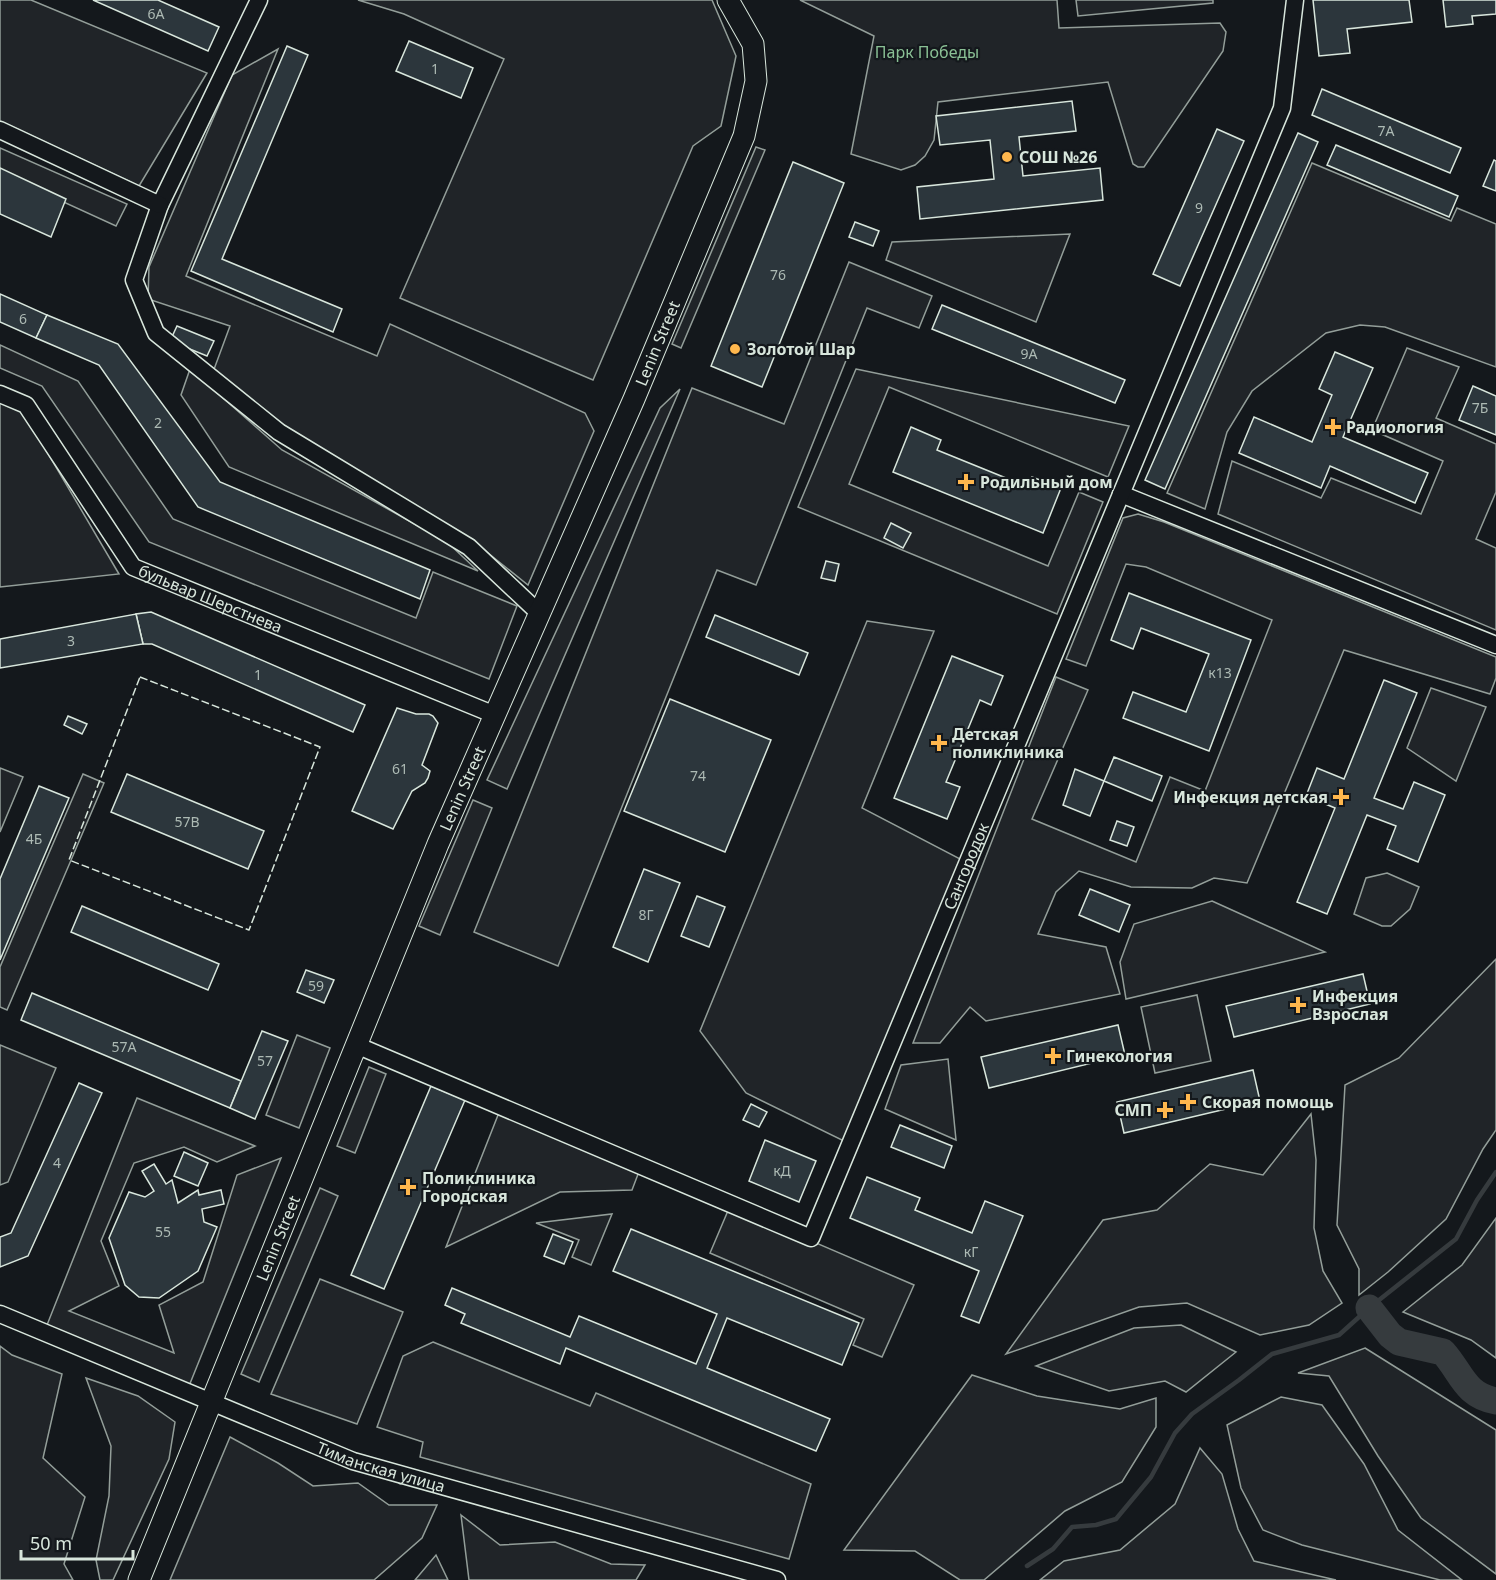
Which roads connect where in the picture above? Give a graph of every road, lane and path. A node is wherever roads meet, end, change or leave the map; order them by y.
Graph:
1 (259, 0) edge
2 (728, 0) edge
3 (1295, 0) edge
4 (0, 130) edge
5 (160, 205) junction
6 (0, 394) edge
7 (1121, 494) junction
8 (539, 613) junction
9 (1496, 645) edge
10 (495, 715) junction
11 (356, 1045) junction
12 (0, 1314) edge
13 (211, 1402) junction
14 (139, 1580) edge
15 (777, 1580) edge

1 - 5 street
2 - 8 main road, Lenin Street
3 - 7 street, Сангородок
4 - 5 street
5 - 8 street
6 - 10 street, бульвар Шерстнева
7 - 9 street
7 - 11 street, Сангородок
8 - 10 main road, Lenin Street
10 - 11 main road, Lenin Street
11 - 13 main road, Lenin Street
12 - 13 street, Тиманская улица
13 - 14 main road, Lenin Street
13 - 15 street, Тиманская улица

